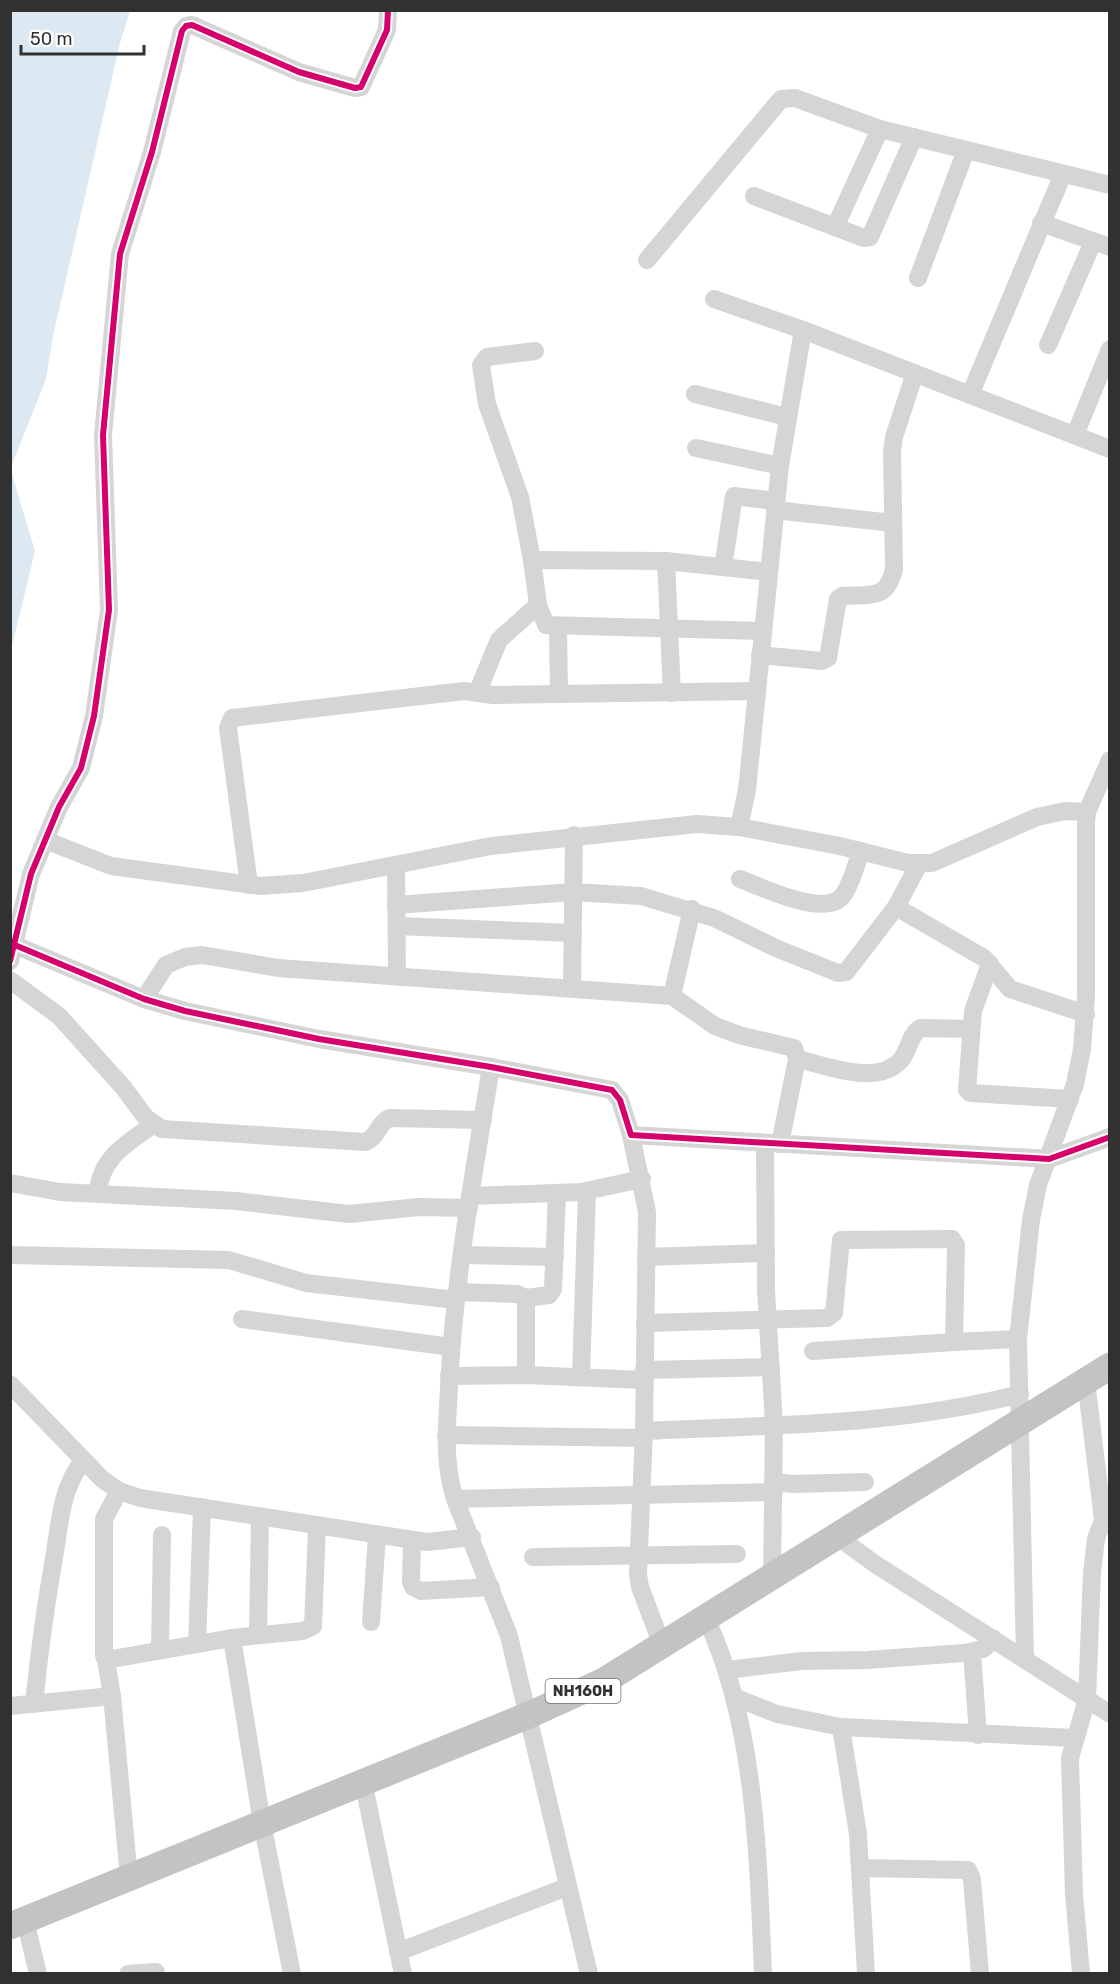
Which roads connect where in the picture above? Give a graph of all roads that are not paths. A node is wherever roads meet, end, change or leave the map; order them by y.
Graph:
1 (392, 12) edge
2 (880, 129) junction
3 (914, 138) junction
4 (966, 150) junction
5 (1063, 174) junction
6 (1110, 185) edge
7 (754, 196) dead end
8 (1041, 223) junction
9 (835, 227) junction
10 (1102, 244) edge
11 (647, 260) dead end
12 (918, 278) dead end
13 (714, 299) dead end
14 (803, 330) junction
15 (1048, 345) dead end
16 (1110, 349) edge
17 (535, 351) dead end
18 (915, 373) junction
19 (695, 394) dead end
20 (970, 395) junction
21 (787, 417) junction
22 (1075, 435) junction
23 (696, 448) dead end
24 (1110, 449) edge
25 (780, 466) junction
26 (776, 505) junction
27 (893, 523) junction
28 (532, 560) junction
29 (666, 561) junction
30 (723, 567) junction
31 (769, 572) junction
32 (538, 605) junction
33 (558, 627) junction
34 (669, 629) junction
35 (762, 630) junction
36 (760, 655) junction
37 (757, 691) junction
38 (477, 693) junction
39 (672, 693) junction
40 (559, 694) junction
41 (1110, 760) edge
42 (1088, 812) junction
43 (739, 827) junction
44 (574, 835) junction
45 (45, 840) junction
46 (861, 851) junction
47 (919, 864) junction
48 (396, 865) junction
49 (740, 879) dead end
50 (249, 885) junction
51 (573, 892) junction
52 (396, 905) junction
53 (896, 907) junction
54 (692, 909) junction
55 (397, 926) junction
56 (573, 933) junction
57 (12, 949) edge
58 (990, 964) junction
59 (397, 976) junction
60 (10, 980) edge
61 (572, 987) junction
62 (672, 996) junction
63 (144, 999) junction
64 (1086, 1014) junction
65 (971, 1029) junction
66 (796, 1059) junction
67 (491, 1066) junction
68 (1070, 1098) junction
69 (483, 1120) junction
70 (153, 1125) junction
71 (631, 1135) junction
72 (1110, 1137) edge
73 (772, 1143) junction
74 (1048, 1159) junction
75 (642, 1179) junction
76 (10, 1183) edge
77 (587, 1191) junction
78 (98, 1194) junction
79 (556, 1194) junction
80 (470, 1202) junction
81 (766, 1253) junction
82 (10, 1255) edge
83 (462, 1255) junction
84 (555, 1257) junction
85 (646, 1257) junction
86 (457, 1296) junction
87 (526, 1298) junction
88 (242, 1318) dead end
89 (768, 1320) junction
90 (645, 1323) junction
91 (1018, 1339) junction
92 (954, 1342) junction
93 (451, 1347) junction
94 (813, 1351) dead end
95 (1110, 1366) edge
96 (771, 1367) junction
97 (526, 1375) junction
98 (644, 1375) junction
99 (449, 1376) junction
100 (582, 1377) junction
101 (1086, 1381) junction
102 (10, 1384) edge
103 (1020, 1394) junction
104 (1021, 1422) junction
105 (774, 1424) junction
106 (446, 1435) junction
107 (644, 1435) junction
108 (83, 1461) junction
109 (865, 1482) dead end
110 (774, 1487) junction
111 (119, 1491) junction
112 (641, 1493) junction
113 (456, 1499) junction
114 (202, 1508) junction
115 (260, 1517) junction
116 (1106, 1520) edge
117 (317, 1527) junction
118 (162, 1535) dead end
119 (377, 1536) junction
120 (472, 1537) junction
121 (838, 1537) junction
122 (412, 1540) junction
123 (737, 1554) dead end
124 (637, 1556) junction
125 (533, 1557) dead end
126 (772, 1577) junction
127 (491, 1587) junction
128 (706, 1618) junction
129 (371, 1622) dead end
130 (258, 1635) junction
131 (232, 1638) junction
132 (994, 1639) junction
133 (197, 1644) junction
134 (662, 1646) junction
135 (160, 1650) junction
136 (972, 1652) junction
137 (1025, 1659) junction
138 (106, 1660) junction
139 (727, 1671) junction
140 (112, 1696) junction
141 (734, 1697) junction
142 (1087, 1699) junction
143 (34, 1704) junction
144 (10, 1706) edge
145 (1110, 1714) edge
146 (529, 1715) junction
147 (842, 1728) junction
148 (978, 1735) junction
149 (1075, 1738) junction
150 (363, 1781) junction
151 (262, 1823) junction
152 (860, 1868) junction
153 (129, 1878) junction
154 (567, 1887) junction
155 (18, 1923) edge
156 (399, 1952) junction
157 (156, 1972) dead end
158 (38, 1974) edge
159 (128, 1974) edge
160 (292, 1974) edge
161 (403, 1974) edge
162 (589, 1974) edge
163 (763, 1974) edge
164 (866, 1974) edge
165 (980, 1974) edge
166 (1080, 1974) edge

1 - 45 street
2 - 3 street
2 - 9 street
2 - 11 street
3 - 4 street
3 - 9 street
4 - 5 street
4 - 12 street
5 - 6 street
5 - 8 street
7 - 9 street
8 - 10 street
8 - 20 street
10 - 15 street
13 - 14 street
14 - 18 street
14 - 21 street
16 - 22 street
17 - 28 street
18 - 20 street
18 - 27 street
19 - 21 street
20 - 22 street
21 - 25 street
22 - 24 street
23 - 25 street
25 - 26 street
26 - 27 street
26 - 30 street
26 - 31 street
27 - 36 street
28 - 29 street
28 - 32 street
29 - 30 street
29 - 34 street
30 - 31 street
31 - 35 street
32 - 33 street
32 - 38 street
33 - 34 street
33 - 40 street
34 - 35 street
34 - 39 street
35 - 36 street
36 - 37 street
37 - 39 street
37 - 43 street
38 - 40 street
38 - 50 street
39 - 40 street
41 - 42 street
42 - 47 street
42 - 64 street
43 - 44 street
43 - 46 street
44 - 48 street
44 - 51 street
45 - 50 street
45 - 57 street
46 - 47 street
46 - 49 street
47 - 53 street
48 - 50 street
48 - 52 street
51 - 52 street
51 - 54 street
51 - 56 street
52 - 55 street
53 - 54 street
53 - 58 street
54 - 62 street
55 - 56 street
55 - 59 street
56 - 61 street
57 - 63 street
58 - 64 street
58 - 65 street
59 - 61 street
59 - 63 street
60 - 70 street
61 - 62 street
62 - 66 street
63 - 67 street
64 - 68 street
65 - 66 street
65 - 68 street
66 - 73 street
67 - 69 street
67 - 71 street
68 - 74 street
69 - 70 street
69 - 80 street
70 - 78 street
71 - 73 street
71 - 75 street
72 - 74 street
73 - 74 street
73 - 81 street
74 - 91 street
75 - 77 street
75 - 85 street
76 - 78 street
77 - 79 street
77 - 100 street
78 - 80 street
79 - 80 street
79 - 84 street
80 - 83 street
81 - 85 street
81 - 89 street
82 - 86 street
83 - 84 street
83 - 86 street
84 - 87 street
85 - 90 street
86 - 87 street
86 - 93 street
87 - 97 street
88 - 93 street
89 - 90 street
89 - 92 street
89 - 96 street
90 - 98 street
91 - 92 street
91 - 103 street
92 - 94 street
93 - 99 street
95 - 101 highway, NH160H
96 - 98 street
96 - 105 street
97 - 99 street
97 - 100 street
98 - 100 street
98 - 107 street
99 - 106 street
101 - 104 highway, NH160H
101 - 116 street
102 - 108 street
103 - 104 street
103 - 105 street
104 - 121 highway, NH160H
104 - 137 street
105 - 107 street
105 - 110 street
106 - 107 street
106 - 113 street
107 - 112 street
108 - 111 street
108 - 143 street
109 - 110 street
110 - 112 street
110 - 126 street
111 - 114 street
111 - 138 street
112 - 113 street
112 - 124 street
113 - 120 street
114 - 115 street
114 - 133 street
115 - 117 street
115 - 130 street
116 - 142 street
117 - 119 street
117 - 130 street
118 - 135 street
119 - 122 street
119 - 129 street
120 - 122 street
120 - 127 street
121 - 126 highway, NH160H
121 - 132 street
122 - 127 street
123 - 124 street
124 - 125 street
124 - 134 street
126 - 128 highway, NH160H
127 - 146 street
128 - 134 highway, NH160H
128 - 139 street
130 - 131 street
131 - 133 street
131 - 151 street
132 - 136 street
132 - 137 street
133 - 135 street
134 - 146 highway, NH160H
135 - 138 street
136 - 139 street
136 - 148 street
137 - 142 street
138 - 140 street
139 - 141 street
140 - 143 street
140 - 153 street
141 - 147 street
141 - 163 street
142 - 145 street
142 - 149 street
143 - 144 street
146 - 150 highway, NH160H
146 - 154 street
147 - 148 street
147 - 152 street
148 - 149 street
149 - 166 street
150 - 151 highway, NH160H
150 - 156 street
151 - 153 highway, NH160H
151 - 160 street
152 - 164 street
152 - 165 street
153 - 155 highway, NH160H
154 - 156 street
154 - 162 street
155 - 158 street
156 - 161 street
157 - 159 street

